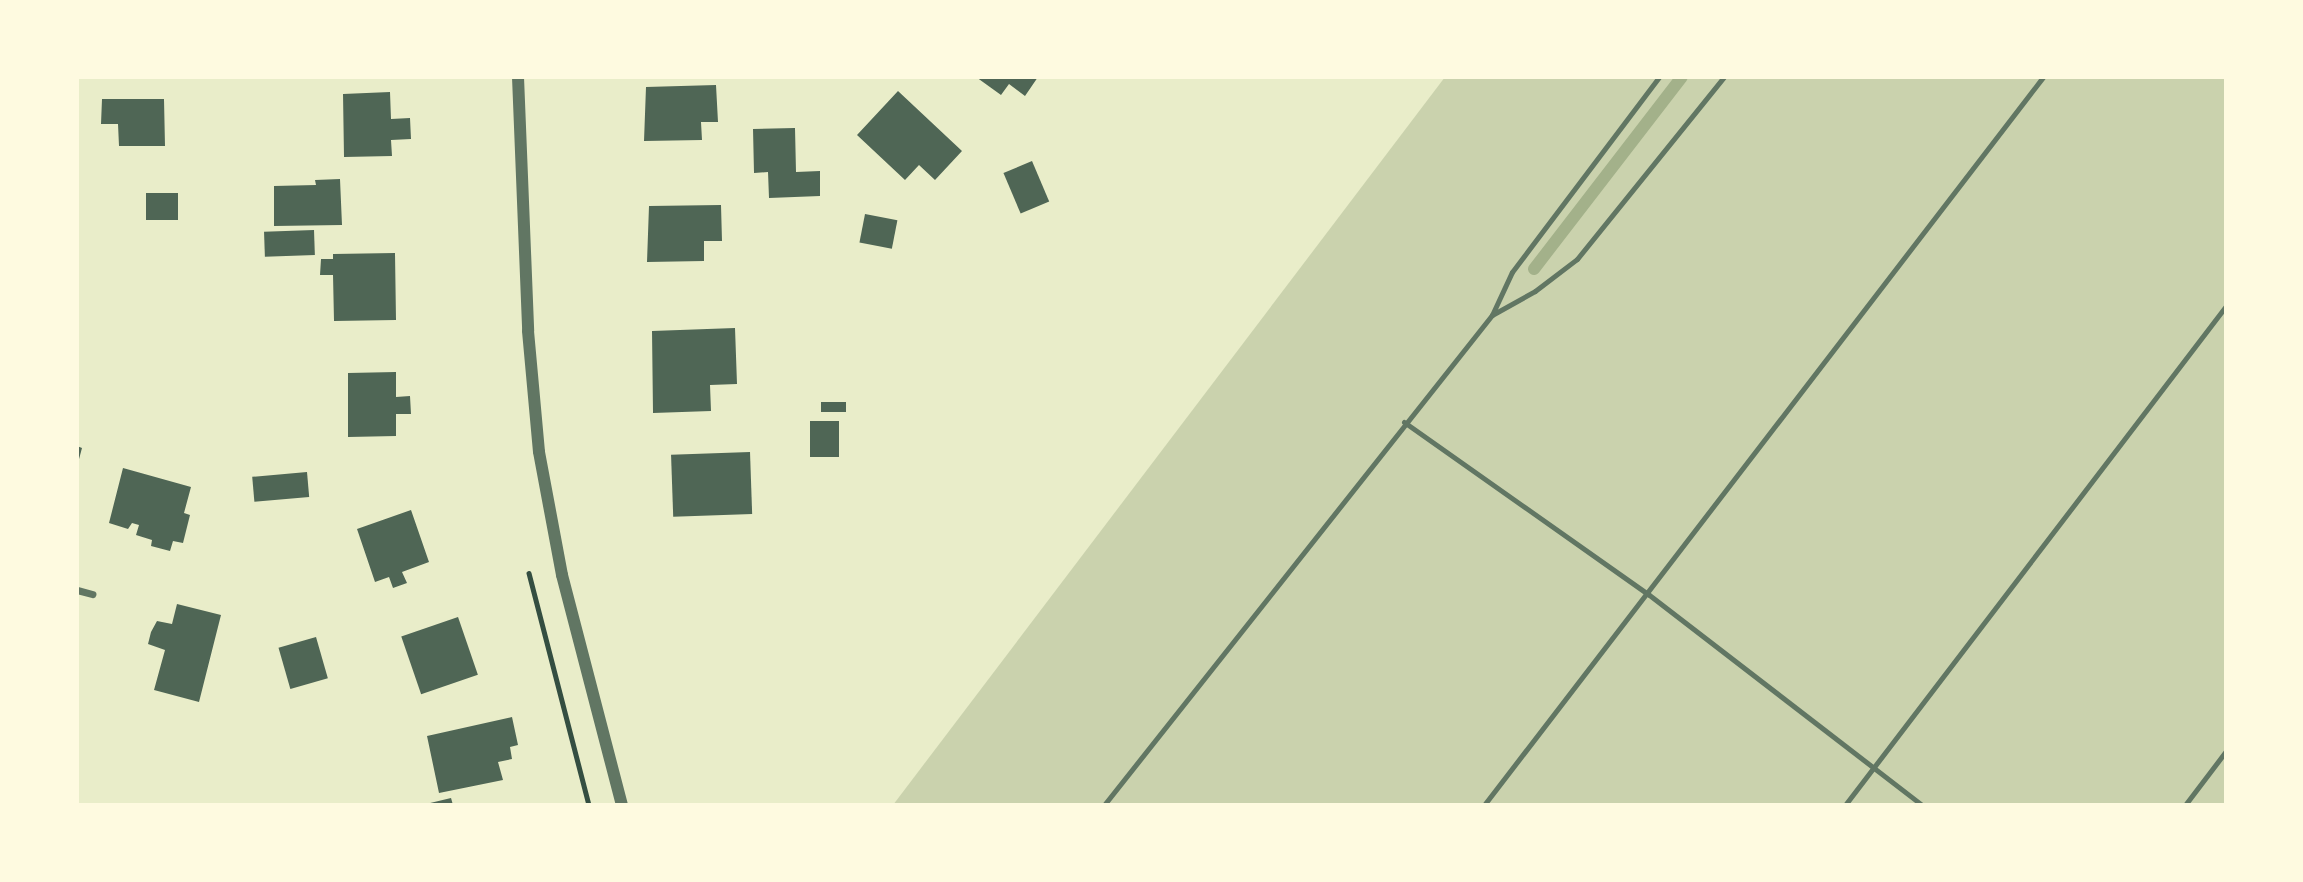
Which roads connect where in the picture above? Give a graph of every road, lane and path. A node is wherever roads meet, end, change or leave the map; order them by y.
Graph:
1 (518, 77) edge
2 (1659, 77) edge
3 (1724, 77) edge
4 (2043, 77) edge
5 (2226, 306) edge
6 (1492, 315) junction
7 (1404, 422) junction
8 (77, 590) edge
9 (92, 594) dead end
10 (1648, 594) junction
11 (2226, 751) edge
12 (1873, 767) junction
13 (622, 805) edge
14 (1104, 805) edge
15 (1484, 805) edge
16 (1845, 805) edge
17 (1922, 805) edge
18 (2185, 805) edge

1 - 13 street
2 - 6 lane
3 - 6 lane
4 - 10 lane
5 - 12 lane
6 - 7 lane
7 - 10 lane
7 - 14 lane
8 - 9 street
10 - 12 lane
10 - 15 lane
11 - 18 lane
12 - 16 lane
12 - 17 lane

